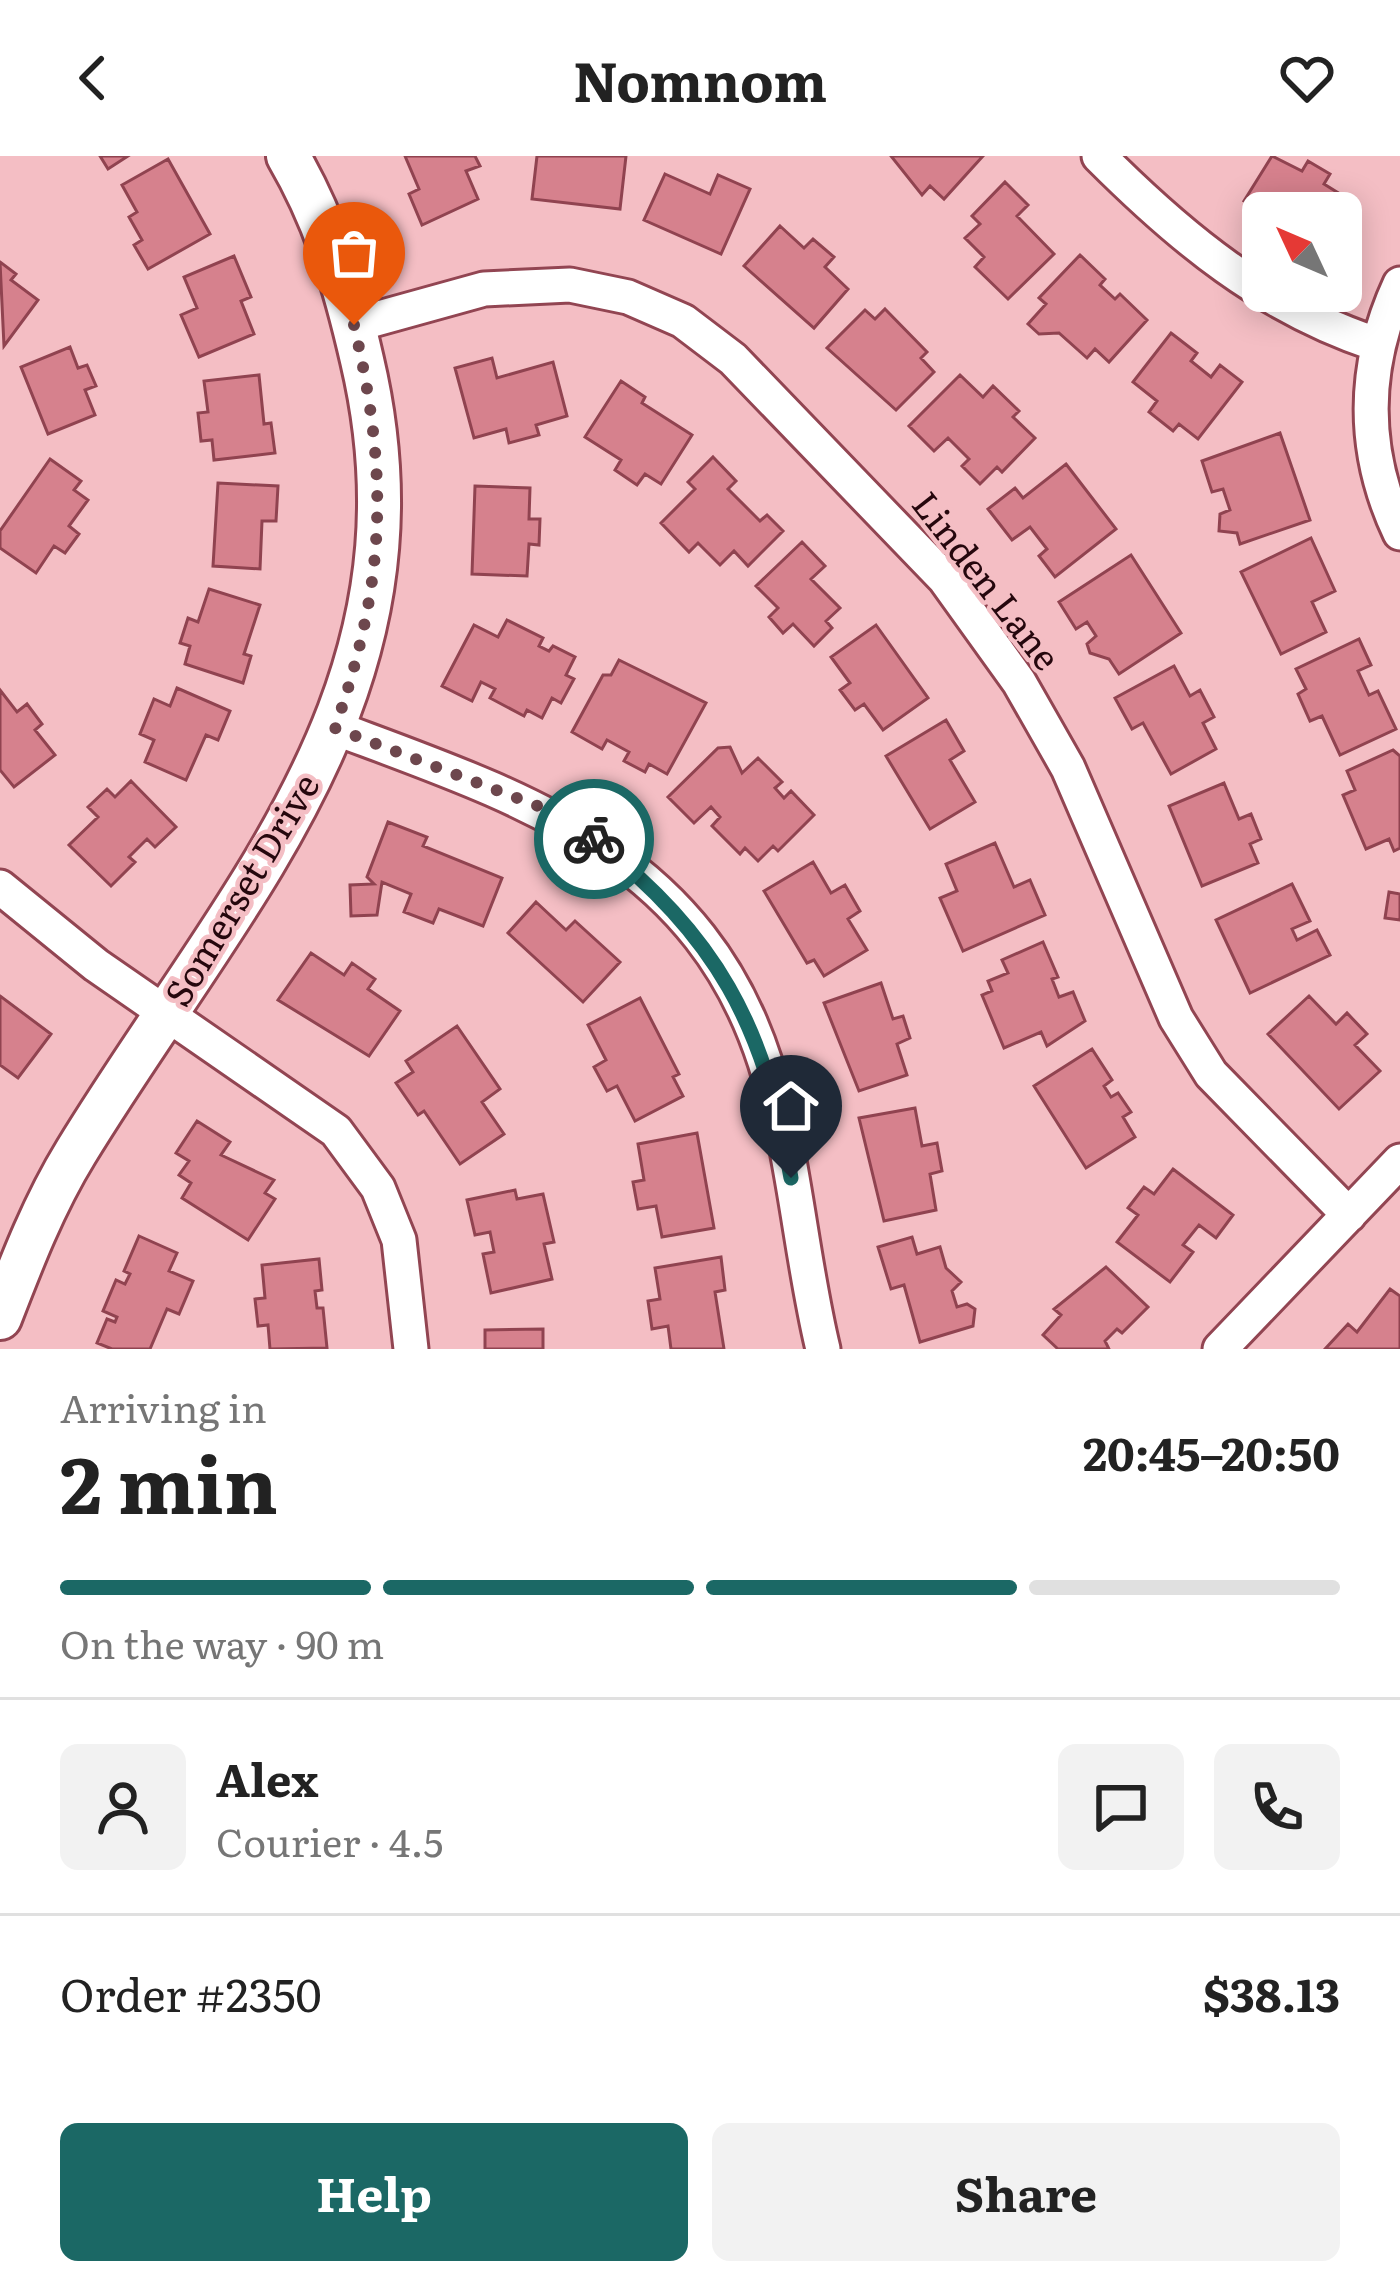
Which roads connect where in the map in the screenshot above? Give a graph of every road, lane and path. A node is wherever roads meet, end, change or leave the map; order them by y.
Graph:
1 (287, 156) edge
2 (1099, 156) edge
3 (1400, 284) edge
4 (354, 325) junction
5 (1376, 344) junction
6 (1400, 533) edge
7 (335, 728) junction
8 (0, 887) edge
9 (167, 1012) junction
10 (1400, 1161) edge
11 (1349, 1215) junction
12 (0, 1318) edge
13 (411, 1349) edge
14 (823, 1349) edge
15 (1220, 1349) edge

1 - 4 street, Somerset Drive
2 - 5 street
3 - 5 street
4 - 7 street, Somerset Drive
4 - 11 street, Linden Lane
5 - 6 street
7 - 9 street, Somerset Drive
7 - 14 street
8 - 9 street
9 - 12 street, Somerset Drive
9 - 13 street
10 - 11 street
11 - 15 street

